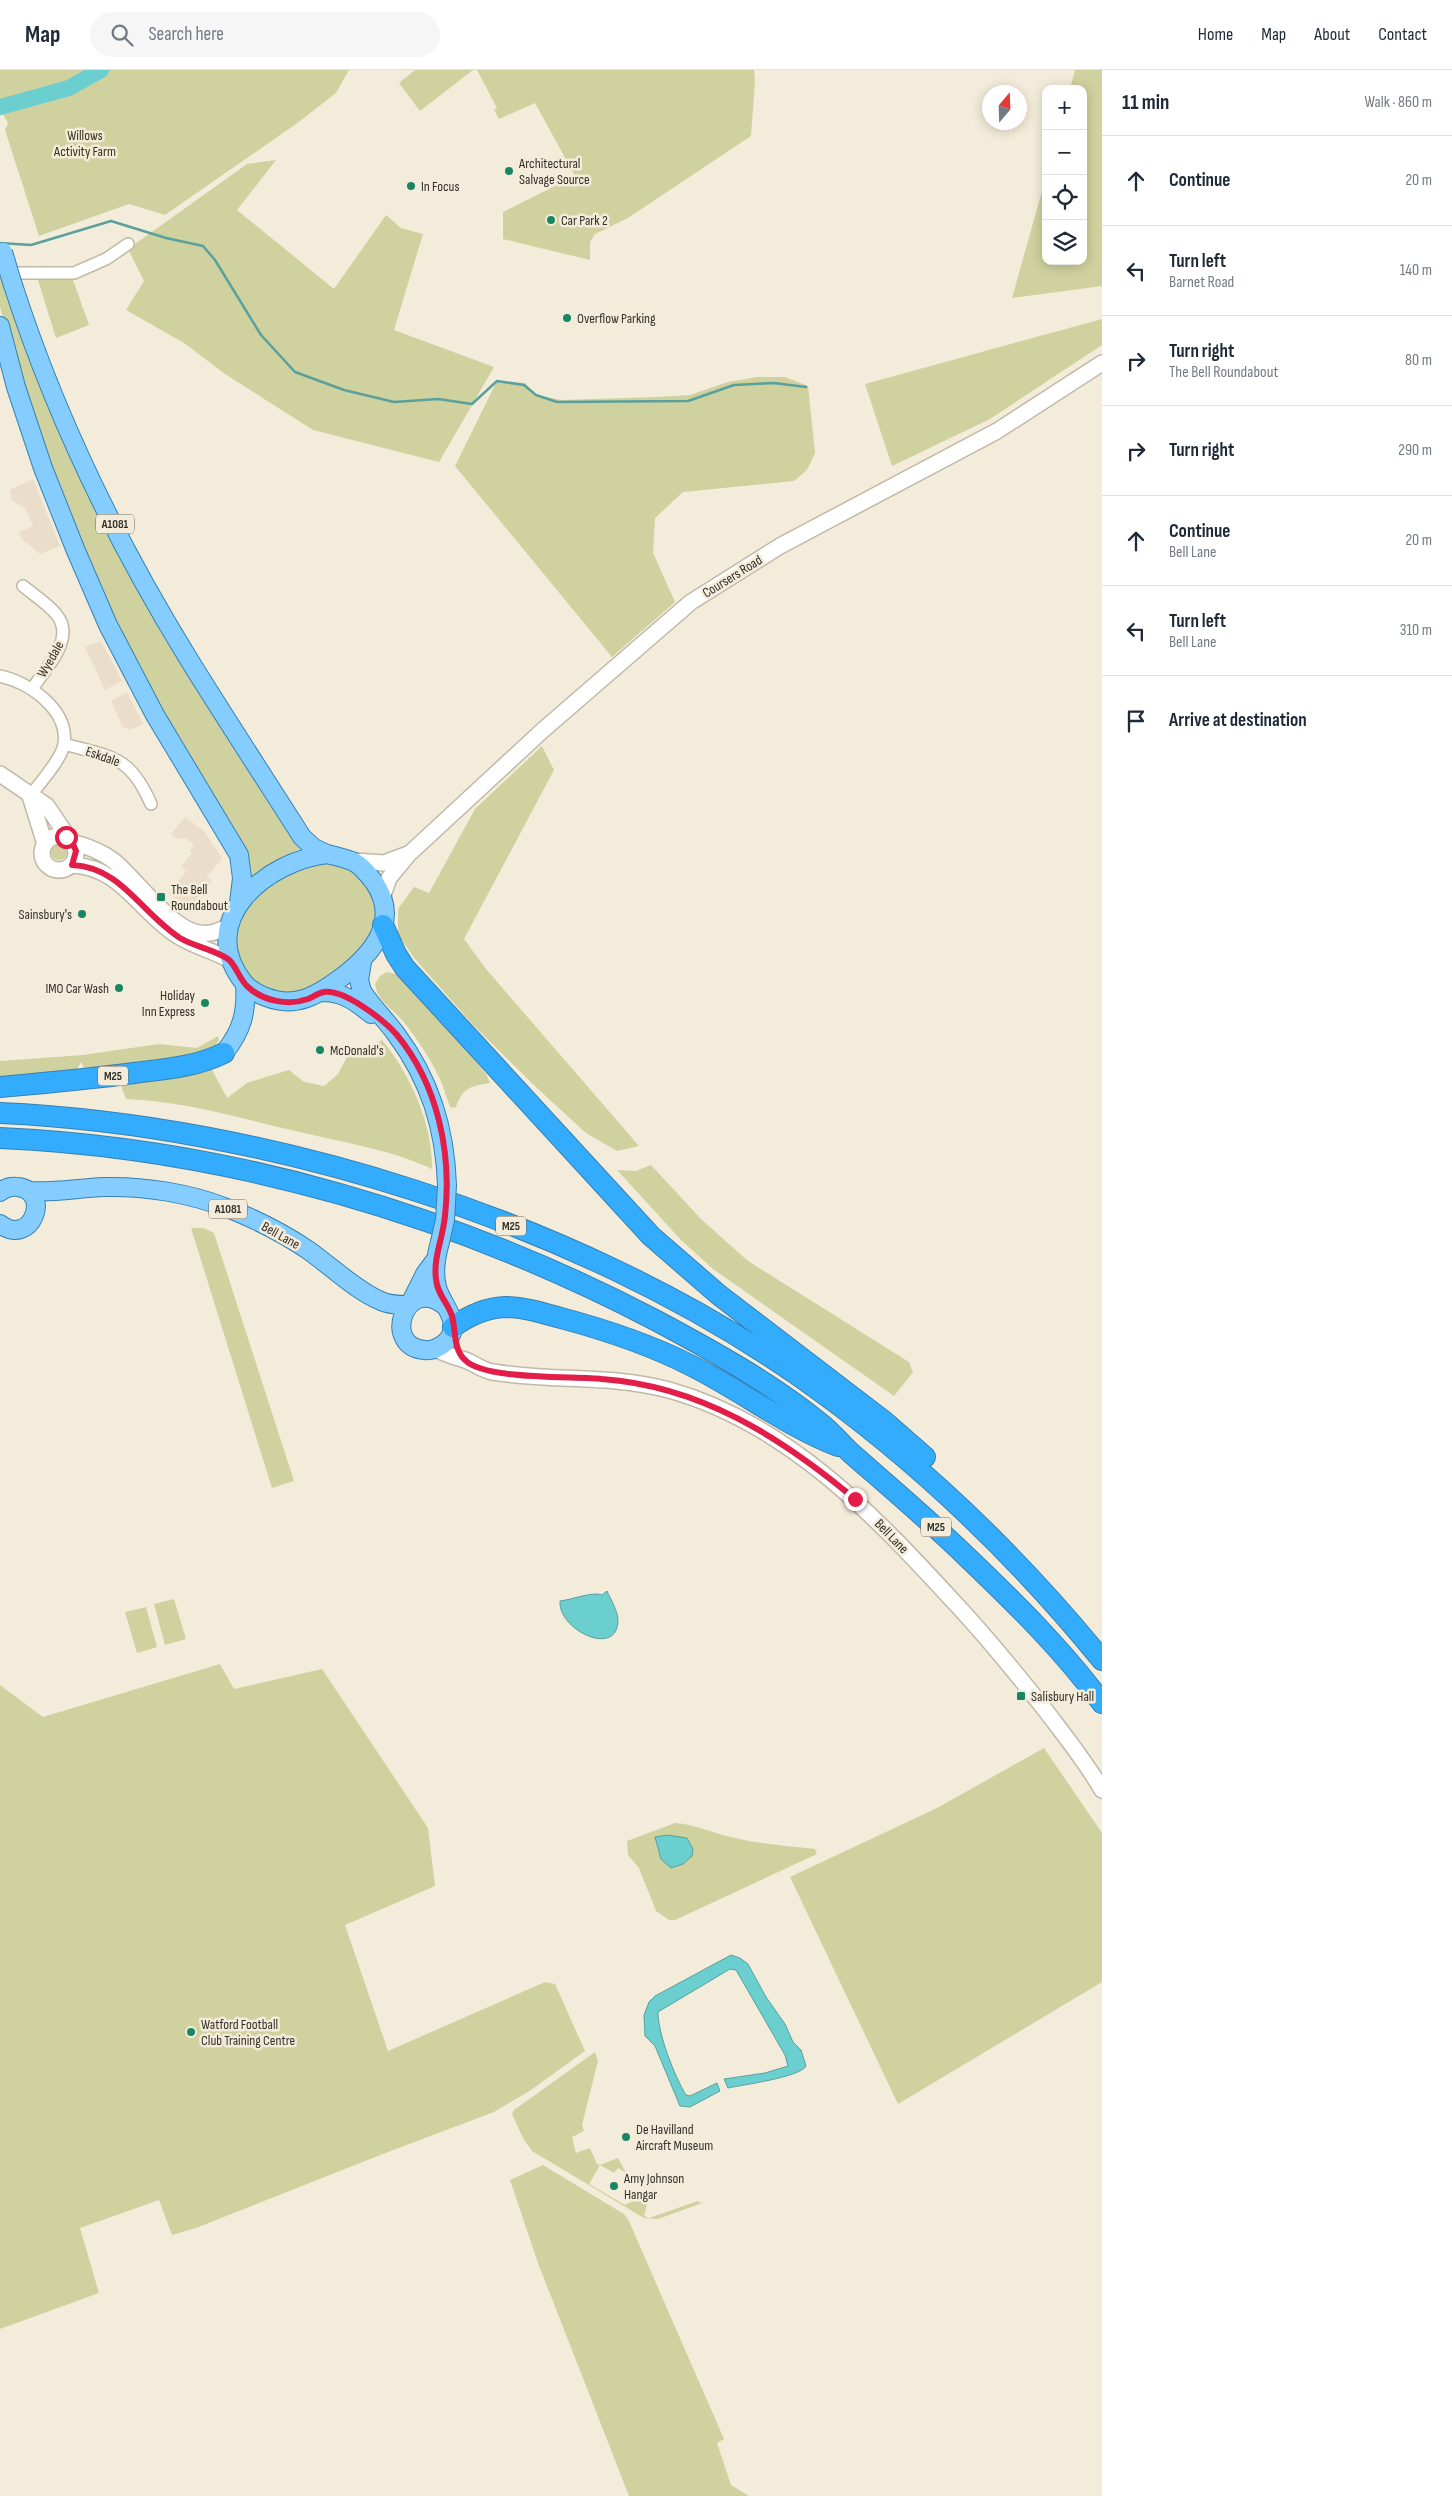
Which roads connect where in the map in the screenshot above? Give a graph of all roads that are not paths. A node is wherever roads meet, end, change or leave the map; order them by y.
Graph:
1 (128, 244) dead end
2 (1, 248) edge
3 (6, 278) edge
4 (0, 326) edge
5 (1102, 363) edge
6 (23, 586) dead end
7 (0, 676) edge
8 (32, 689) junction
9 (64, 744) junction
10 (0, 774) edge
11 (30, 796) junction
12 (151, 804) dead end
13 (71, 841) junction
14 (46, 844) junction
15 (327, 854) junction
16 (409, 854) junction
17 (354, 861) junction
18 (72, 865) junction
19 (382, 898) junction
20 (239, 903) junction
21 (383, 925) junction
22 (228, 926) junction
23 (230, 960) junction
24 (362, 962) junction
25 (245, 984) junction
26 (322, 992) junction
27 (395, 1033) junction
28 (224, 1053) joint
29 (0, 1087) edge
30 (0, 1113) edge
31 (0, 1138) edge
32 (28, 1191) junction
33 (0, 1192) edge
34 (53, 1193) junction
35 (36, 1210) junction
36 (1, 1226) edge
37 (438, 1250) junction
38 (378, 1300) junction
39 (409, 1304) junction
40 (444, 1305) junction
41 (453, 1328) junction
42 (401, 1330) junction
43 (435, 1349) junction
44 (464, 1360) junction
45 (847, 1449) junction
46 (956, 1502) junction
47 (1102, 1660) edge
48 (1102, 1703) edge
49 (1102, 1790) edge

1 - 3 street
2 - 3 main road, A1081, bridge
3 - 15 main road, A1081
4 - 20 main road
5 - 16 street, Coursers Road
6 - 8 street, Wyedale
7 - 8 street
8 - 9 street
9 - 11 street
9 - 12 street, Eskdale
10 - 11 street
11 - 13 street
11 - 14 street
13 - 14 street
13 - 18 street
13 - 22 street
14 - 18 street
15 - 17 main road
15 - 20 main road
16 - 17 street, Coursers Road
16 - 19 street, Coursers Road
17 - 19 main road
18 - 23 street
19 - 21 main road
20 - 22 main road
21 - 24 main road
21 - 46 highway, M25
22 - 23 main road
23 - 25 main road
24 - 26 main road
24 - 27 main road
25 - 26 main road
25 - 28 main road
26 - 27 main road
27 - 37 main road, bridge
28 - 29 highway, M25
30 - 46 highway, M25
31 - 45 highway, M25
32 - 33 main road, Bell Lane
32 - 34 main road, Bell Lane / A1081
32 - 35 main road
34 - 35 main road
34 - 38 main road, Bell Lane / A1081
35 - 36 main road
37 - 39 main road
37 - 40 main road
38 - 39 main road, Bell Lane / A1081
38 - 42 main road, Bell Lane / A1081
39 - 40 main road
39 - 42 main road
40 - 41 main road
41 - 43 main road
41 - 44 street
41 - 45 highway, M25
42 - 43 main road
43 - 44 street, Bell Lane
44 - 49 street, Bell Lane
45 - 48 highway, M25
46 - 47 highway, M25

